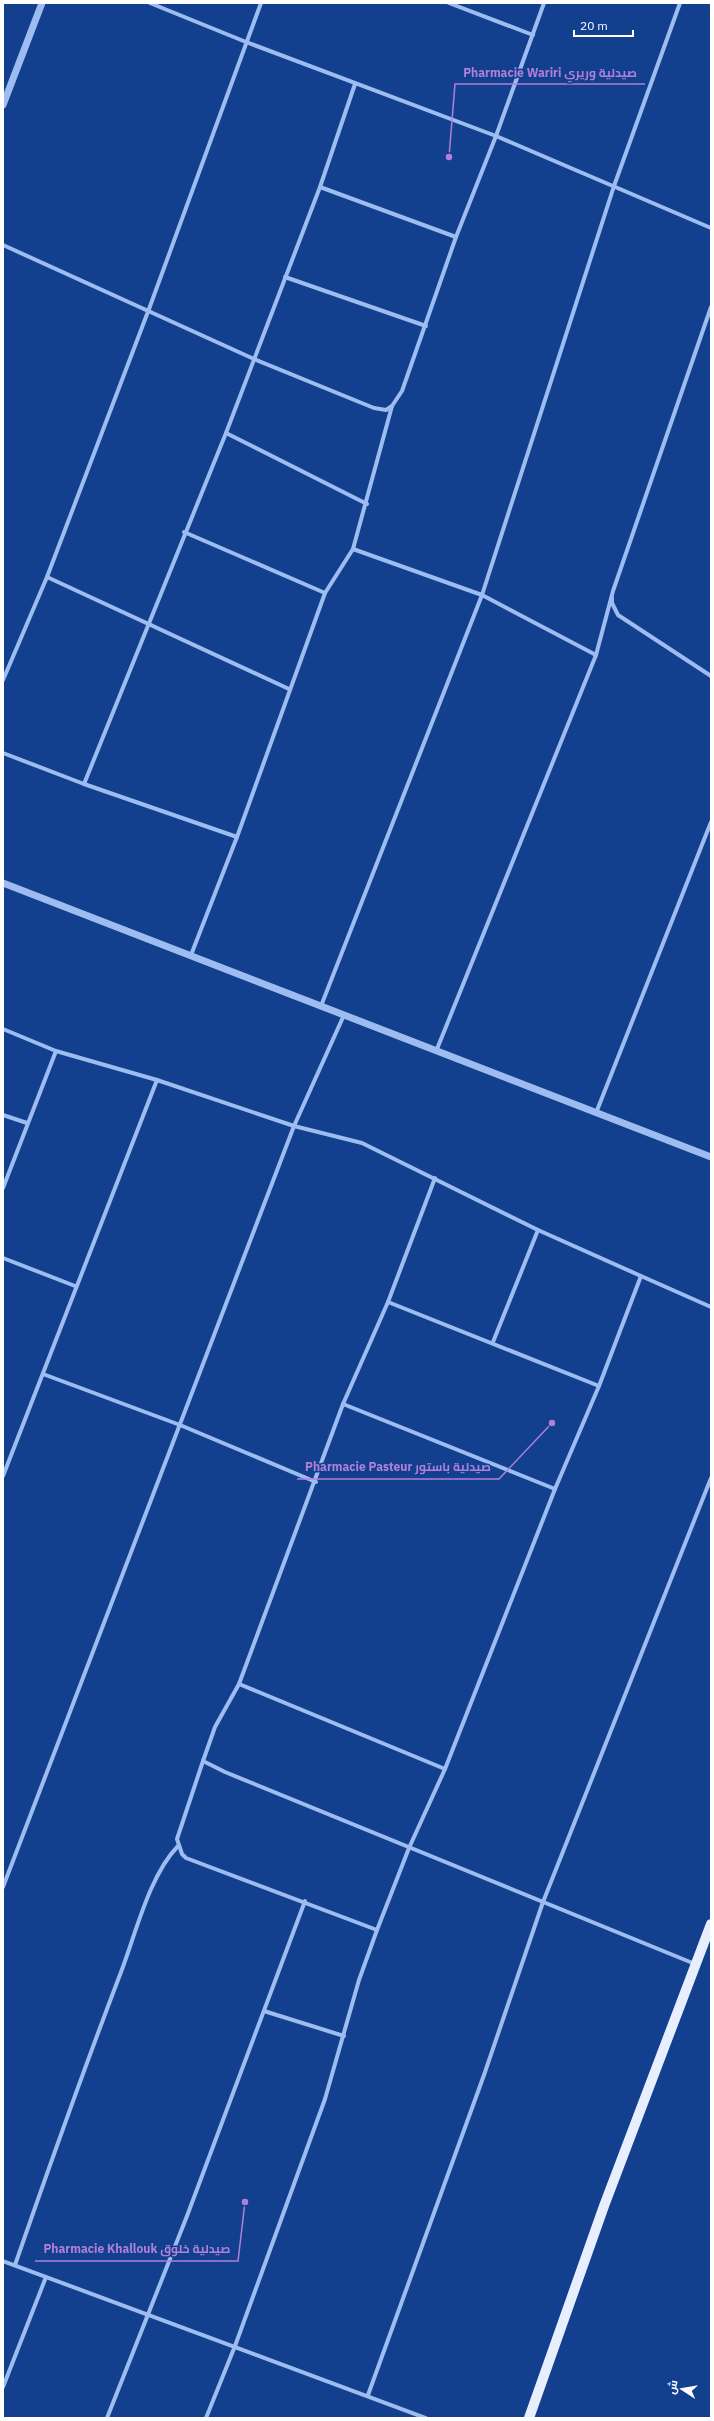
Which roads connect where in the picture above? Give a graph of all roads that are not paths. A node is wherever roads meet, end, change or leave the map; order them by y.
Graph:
1 (42, 3) edge
2 (150, 3) edge
3 (261, 3) edge
4 (449, 3) edge
5 (544, 3) edge
6 (680, 3) edge
7 (533, 35) junction
8 (246, 42) junction
9 (355, 84) junction
10 (3, 105) edge
11 (496, 136) junction
12 (614, 186) junction
13 (320, 187) junction
14 (711, 228) edge
15 (456, 236) junction
16 (3, 245) edge
17 (285, 277) junction
18 (711, 307) edge
19 (149, 309) junction
20 (426, 326) junction
21 (254, 358) junction
22 (392, 406) junction
23 (226, 433) junction
24 (367, 504) junction
25 (184, 532) junction
26 (353, 549) junction
27 (47, 577) junction
28 (612, 591) junction
29 (325, 593) junction
30 (482, 595) junction
31 (149, 624) junction
32 (596, 655) junction
33 (4, 673) edge
34 (711, 676) edge
35 (3, 680) edge
36 (289, 689) junction
37 (3, 753) edge
38 (84, 784) junction
39 (711, 822) edge
40 (237, 837) junction
41 (3, 883) edge
42 (191, 955) junction
43 (321, 1006) junction
44 (344, 1015) junction
45 (3, 1029) edge
46 (437, 1049) junction
47 (56, 1051) junction
48 (157, 1080) junction
49 (596, 1113) junction
50 (3, 1115) edge
51 (27, 1123) junction
52 (294, 1126) junction
53 (711, 1157) edge
54 (435, 1178) junction
55 (3, 1188) edge
56 (538, 1230) junction
57 (3, 1258) edge
58 (641, 1276) junction
59 (75, 1286) junction
60 (388, 1302) junction
61 (711, 1307) edge
62 (493, 1342) junction
63 (43, 1374) junction
64 (599, 1386) junction
65 (344, 1404) junction
66 (180, 1425) junction
67 (3, 1476) edge
68 (711, 1478) edge
69 (316, 1482) junction
70 (555, 1488) junction
71 (239, 1684) junction
72 (203, 1761) junction
73 (445, 1769) junction
74 (178, 1846) junction
75 (409, 1848) junction
76 (3, 1887) edge
77 (305, 1901) junction
78 (543, 1902) junction
79 (711, 1924) edge
80 (377, 1930) junction
81 (696, 1964) junction
82 (264, 2011) junction
83 (344, 2036) junction
84 (3, 2261) edge
85 (15, 2265) junction
86 (46, 2277) junction
87 (148, 2314) junction
88 (235, 2346) junction
89 (3, 2387) edge
90 (368, 2395) junction
91 (107, 2418) edge
92 (206, 2418) edge
93 (426, 2418) edge
94 (529, 2418) edge

1 - 10 street
2 - 8 street
3 - 8 street
4 - 7 street
5 - 7 street
6 - 12 street
7 - 11 street
8 - 9 street
8 - 19 street
9 - 11 street
9 - 13 street
11 - 12 street
11 - 15 street
12 - 14 street
12 - 30 street
13 - 15 street
13 - 17 street
15 - 20 street
16 - 19 street
17 - 20 street
17 - 21 street
18 - 28 street
19 - 21 street
19 - 27 street
20 - 22 street
21 - 22 street
21 - 23 street
22 - 24 street
23 - 24 street
23 - 25 street
24 - 26 street
25 - 29 street
25 - 31 street
26 - 29 street
26 - 30 street
27 - 31 street
27 - 33 street
28 - 32 street
28 - 34 street
29 - 36 street
30 - 32 street
30 - 43 street
31 - 36 street
31 - 38 street
32 - 46 street
33 - 35 street
36 - 40 street
37 - 38 street
38 - 40 street
39 - 49 street
40 - 42 street
41 - 42 street
42 - 43 street
43 - 44 street
44 - 46 street
44 - 52 street
45 - 47 street
46 - 49 street
47 - 48 street
47 - 51 street
48 - 52 street
48 - 59 street
49 - 53 street
50 - 51 street
51 - 55 street
52 - 54 street
52 - 66 street
54 - 56 street
54 - 60 street
56 - 58 street
56 - 62 street
57 - 59 street
58 - 61 street
58 - 64 street
59 - 63 street
60 - 62 street
60 - 65 street
62 - 64 street
63 - 66 street
63 - 67 street
64 - 70 street
65 - 69 street
65 - 70 street
66 - 69 street
66 - 76 street
68 - 78 street
69 - 71 street
70 - 73 street
71 - 72 street
71 - 73 street
72 - 74 street
72 - 75 street
73 - 75 street
74 - 77 street
74 - 85 street
75 - 78 street
75 - 80 street
77 - 80 street
77 - 82 street
78 - 81 street
78 - 90 street
79 - 81 main road
80 - 83 street
81 - 94 main road
82 - 83 street
82 - 87 street
83 - 88 street
84 - 85 street
85 - 86 street
86 - 87 street
86 - 89 street
87 - 88 street
87 - 91 street
88 - 90 street
88 - 92 street
90 - 93 street

